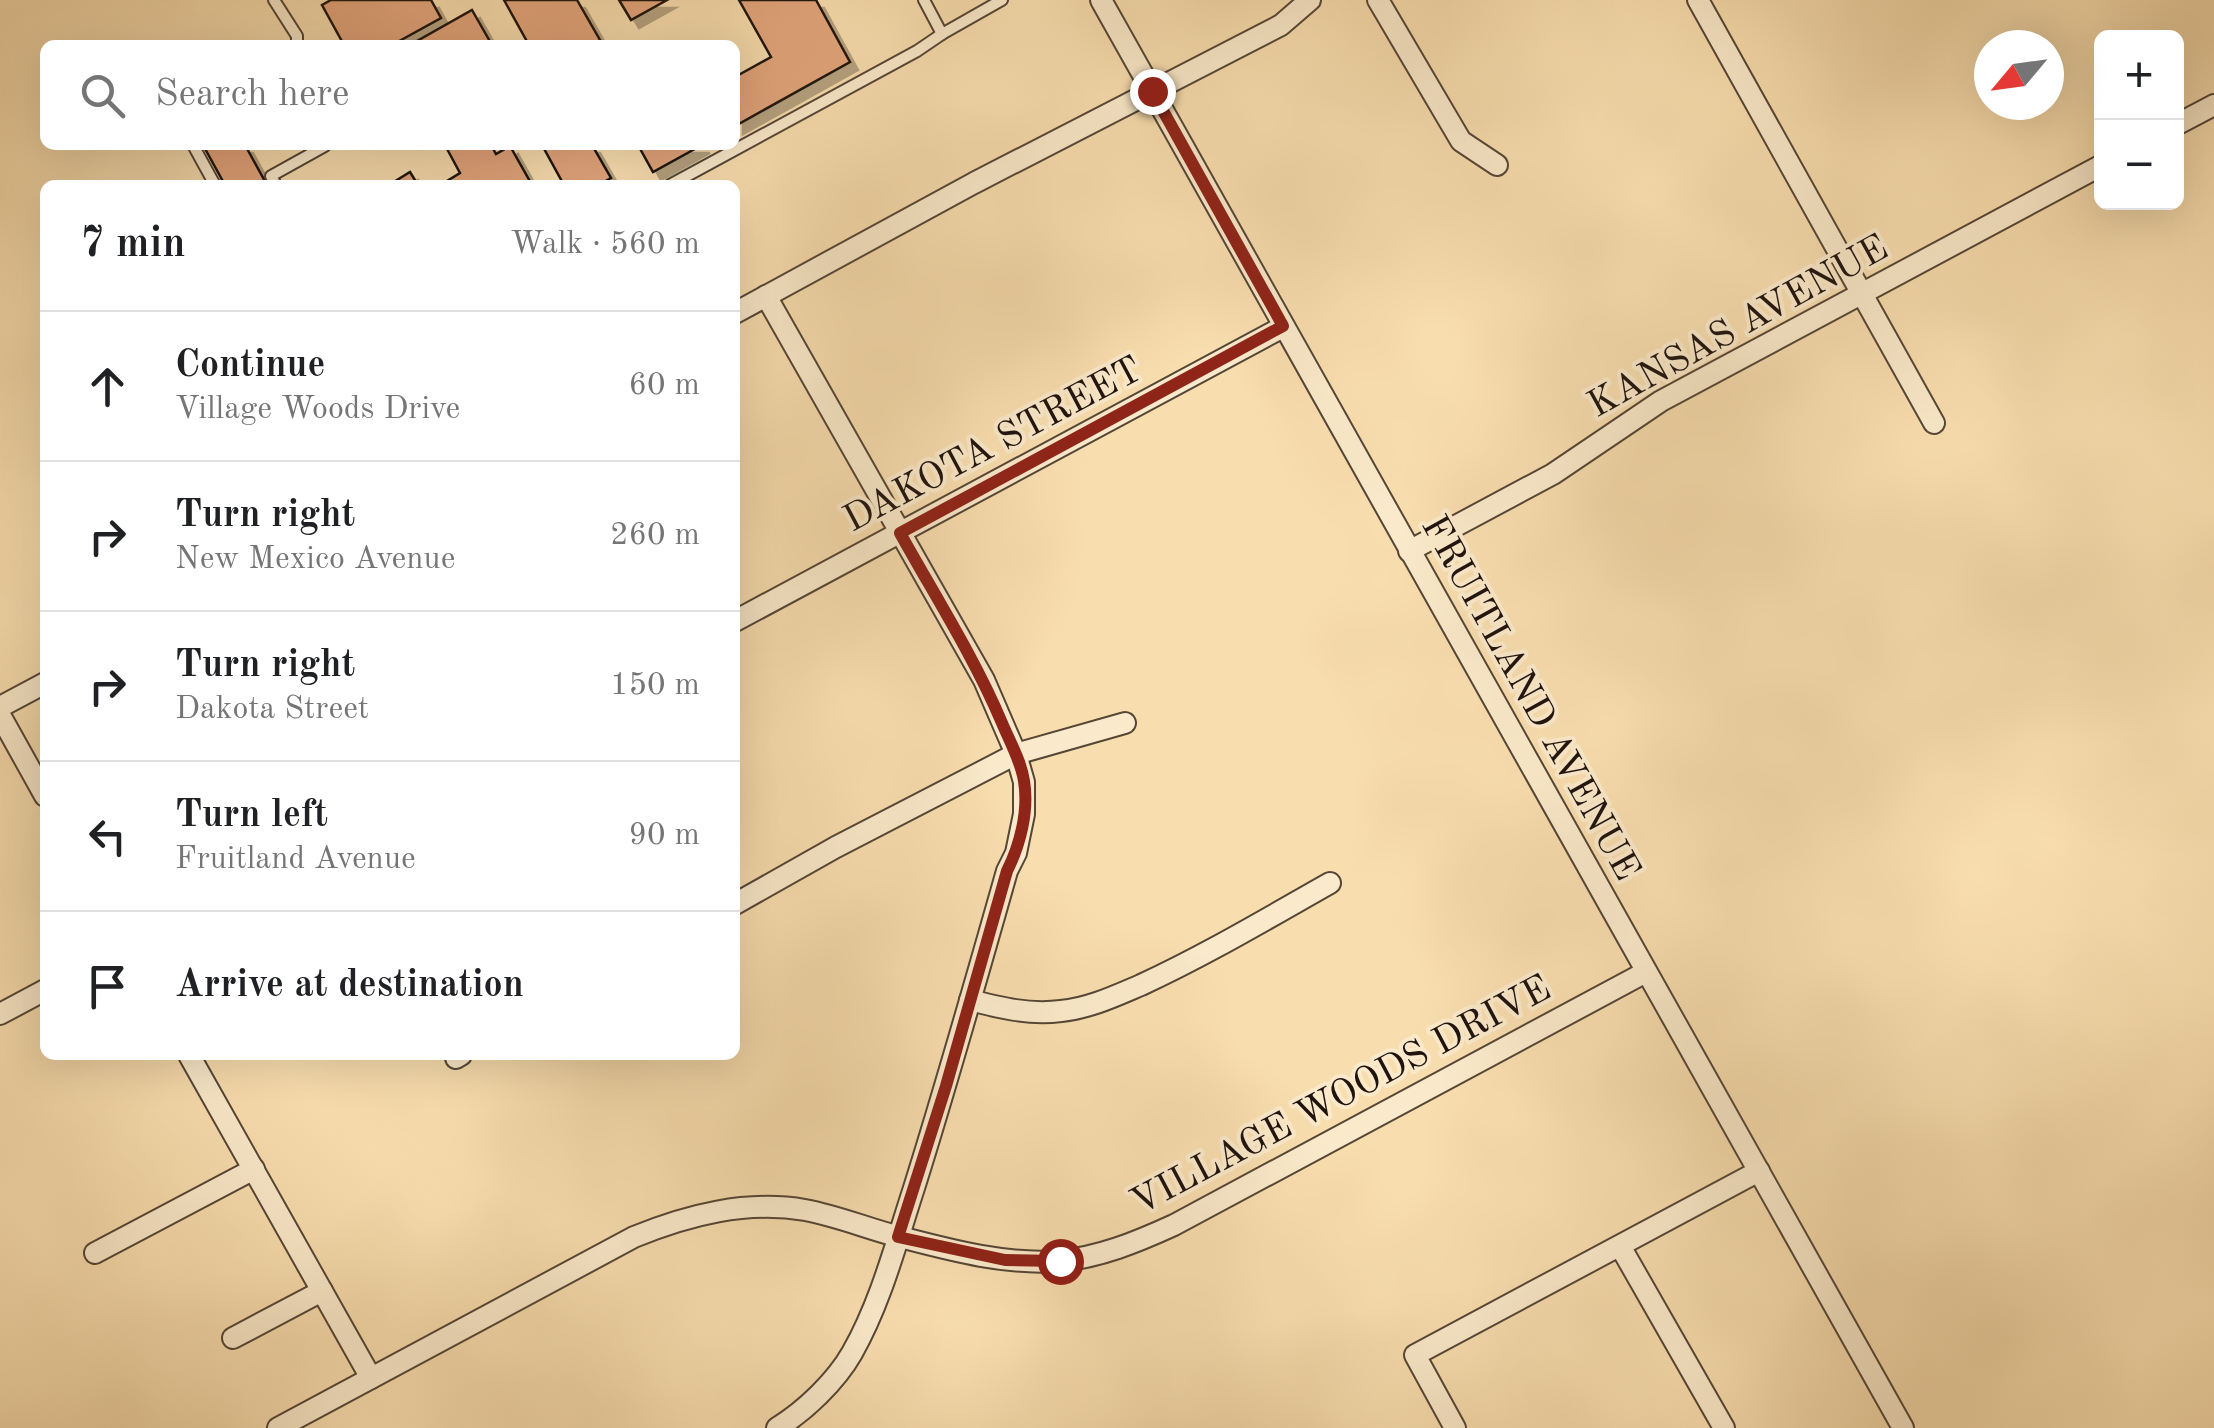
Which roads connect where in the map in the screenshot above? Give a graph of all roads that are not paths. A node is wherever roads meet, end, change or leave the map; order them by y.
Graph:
1 (274, 0) edge
2 (924, 0) edge
3 (1002, 0) edge
4 (1101, 0) edge
5 (1310, 0) edge
6 (1378, 0) edge
7 (1698, 0) edge
8 (942, 34) junction
9 (297, 40) edge
10 (1152, 91) junction
11 (2214, 104) edge
12 (2184, 121) edge
13 (740, 147) edge
14 (196, 150) edge
15 (319, 150) edge
16 (735, 150) edge
17 (1497, 165) dead end
18 (2094, 169) edge
19 (212, 180) edge
20 (273, 180) edge
21 (679, 180) edge
22 (1862, 294) junction
23 (766, 296) junction
24 (740, 310) edge
25 (1283, 326) junction
26 (1934, 423) dead end
27 (900, 533) junction
28 (1410, 551) junction
29 (740, 618) edge
30 (40, 686) edge
31 (0, 707) edge
32 (0, 715) edge
33 (1125, 722) dead end
34 (1016, 754) junction
35 (40, 787) edge
36 (1330, 883) dead end
37 (740, 901) edge
38 (1646, 972) junction
39 (40, 993) edge
40 (970, 1000) junction
41 (0, 1014) edge
42 (193, 1060) edge
43 (254, 1169) junction
44 (1758, 1171) junction
45 (898, 1237) junction
46 (1620, 1246) junction
47 (95, 1253) dead end
48 (322, 1291) junction
49 (233, 1338) dead end
50 (371, 1378) junction
51 (278, 1428) edge
52 (777, 1428) edge
53 (1455, 1428) edge
54 (1724, 1428) edge
55 (1903, 1428) edge

1 - 9 lane
2 - 8 lane
3 - 8 lane
4 - 10 street, FRUITLAND AVENUE
5 - 10 street
6 - 17 street
7 - 22 street
8 - 13 lane
10 - 23 street
10 - 25 street, FRUITLAND AVENUE
11 - 12 street
14 - 19 lane
15 - 20 lane
16 - 21 lane
18 - 22 street, KANSAS AVENUE
22 - 26 street
22 - 28 street, KANSAS AVENUE
23 - 24 street
23 - 27 street
25 - 27 street, DAKOTA STREET
25 - 28 street, FRUITLAND AVENUE
27 - 29 street, DAKOTA STREET
27 - 34 street
28 - 38 street, FRUITLAND AVENUE
30 - 31 street
32 - 35 street
33 - 34 street
34 - 37 street
34 - 40 street
36 - 40 street
38 - 44 street, FRUITLAND AVENUE
38 - 45 street, VILLAGE WOODS DRIVE
39 - 41 street
40 - 45 street
42 - 43 street
43 - 47 street
43 - 48 street
44 - 46 street
44 - 55 street, FRUITLAND AVENUE
45 - 50 street, VILLAGE WOODS DRIVE
45 - 52 street
46 - 53 street
46 - 54 street
48 - 49 street
48 - 50 street
50 - 51 street, VILLAGE WOODS DRIVE

